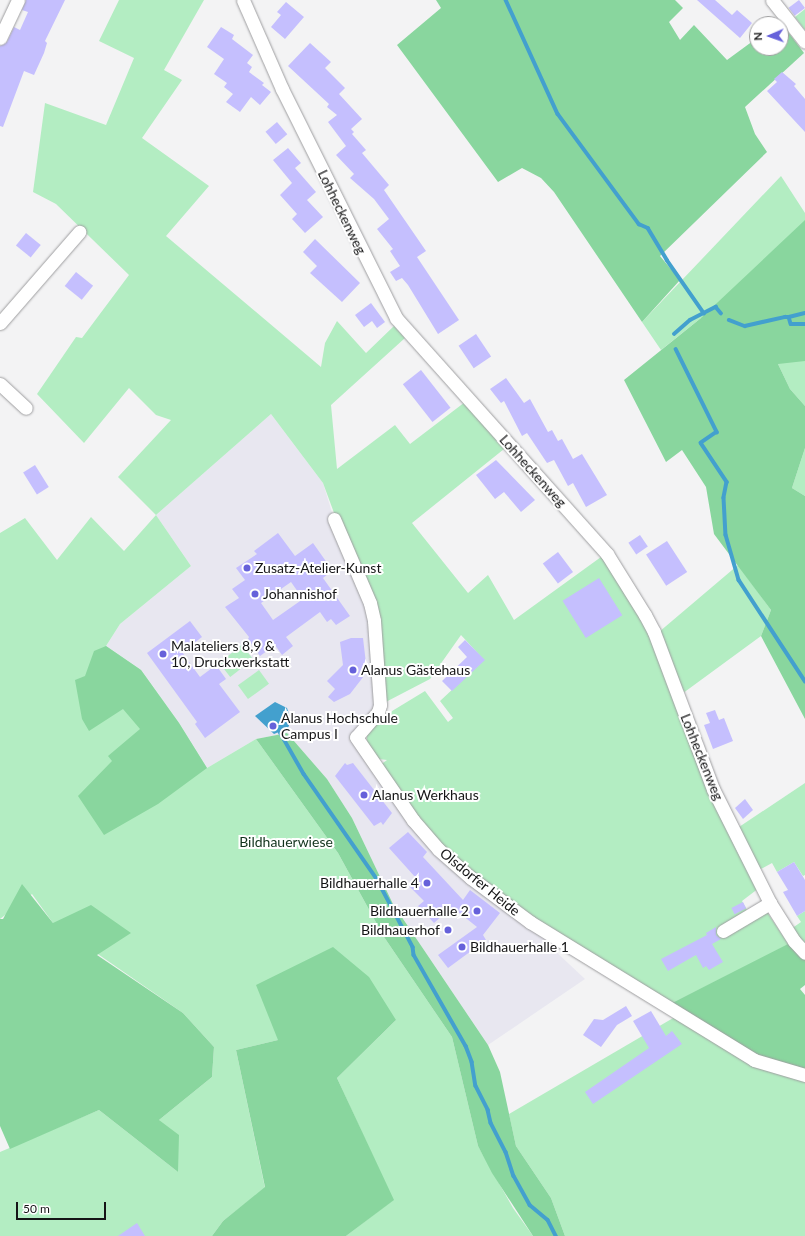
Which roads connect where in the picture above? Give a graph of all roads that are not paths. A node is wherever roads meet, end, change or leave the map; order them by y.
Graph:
1 (18, 0) edge
2 (243, 0) edge
3 (772, 0) edge
4 (0, 38) edge
5 (805, 42) edge
6 (80, 232) dead end
7 (0, 323) edge
8 (0, 384) edge
9 (26, 408) dead end
10 (334, 518) dead end
11 (770, 904) junction
12 (723, 931) dead end
13 (805, 952) edge
14 (805, 1075) edge

1 - 4 street
2 - 11 street, Lohheckenweg
3 - 5 street
6 - 7 street
8 - 9 street
10 - 14 street, Olsdorfer Heide
11 - 12 street
11 - 13 street, Lohheckenweg

